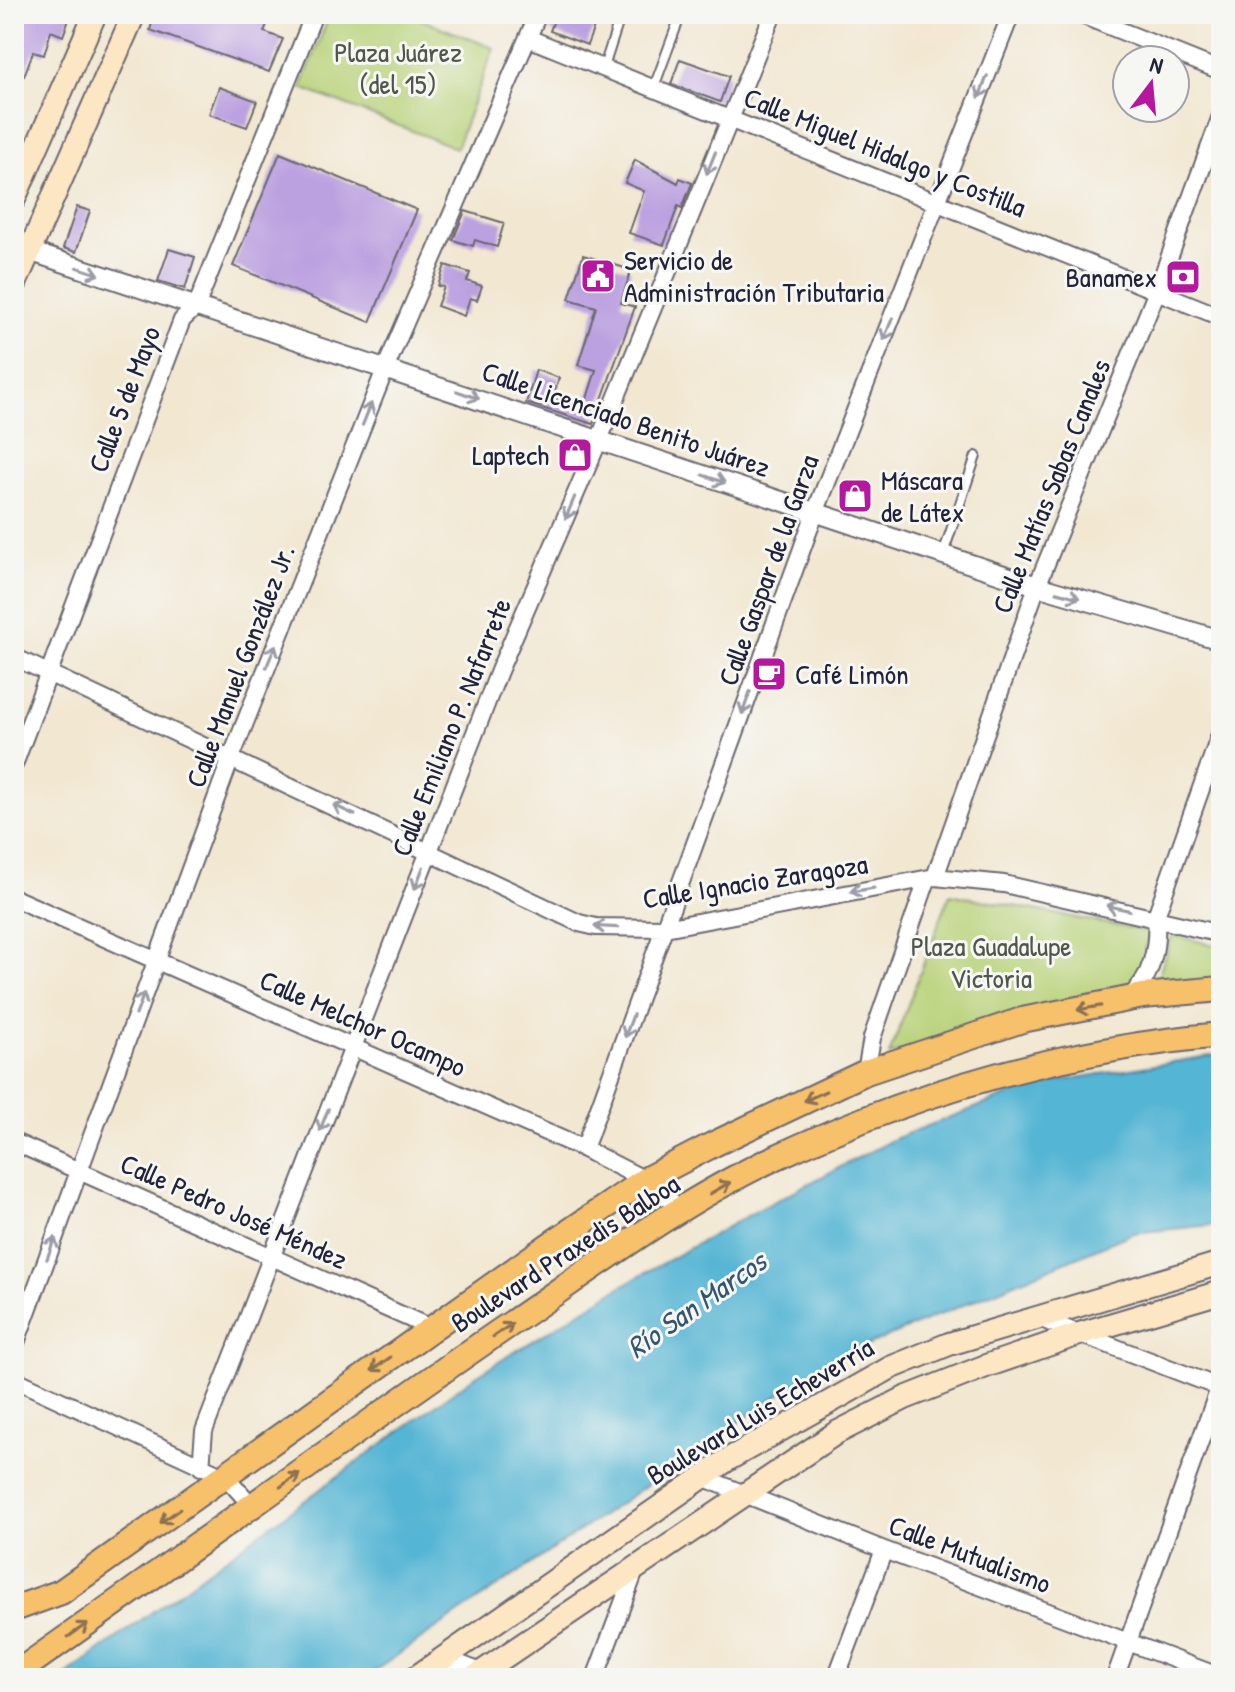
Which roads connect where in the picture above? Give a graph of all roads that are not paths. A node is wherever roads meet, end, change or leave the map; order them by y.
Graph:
1 (95, 14) edge
2 (134, 14) edge
3 (314, 14) edge
4 (538, 14) edge
5 (621, 14) edge
6 (681, 14) edge
7 (773, 14) edge
8 (1011, 14) edge
9 (1079, 14) edge
10 (528, 38) junction
11 (604, 67) junction
12 (1221, 71) edge
13 (654, 87) junction
14 (1221, 116) edge
15 (729, 117) junction
16 (1214, 158) edge
17 (14, 199) edge
18 (939, 201) junction
19 (21, 249) edge
20 (14, 286) edge
21 (1157, 291) junction
22 (196, 307) junction
23 (1221, 317) edge
24 (386, 367) junction
25 (599, 440) junction
26 (976, 456) dead end
27 (815, 513) junction
28 (943, 554) junction
29 (1037, 586) junction
30 (1221, 640) edge
31 (14, 657) edge
32 (49, 673) junction
33 (1221, 732) edge
34 (231, 758) junction
35 (14, 765) edge
36 (430, 849) junction
37 (931, 879) junction
38 (14, 898) edge
39 (1156, 916) junction
40 (665, 928) junction
41 (1221, 934) edge
42 (155, 960) junction
43 (1221, 989) edge
44 (1123, 1002) junction
45 (1221, 1035) edge
46 (353, 1046) junction
47 (866, 1072) junction
48 (14, 1142) edge
49 (584, 1149) junction
50 (80, 1171) junction
51 (645, 1180) junction
52 (682, 1210) junction
53 (272, 1255) junction
54 (1221, 1263) edge
55 (1221, 1292) edge
56 (1036, 1317) junction
57 (427, 1332) junction
58 (1079, 1334) junction
59 (14, 1348) edge
60 (452, 1364) junction
61 (14, 1379) edge
62 (1220, 1386) edge
63 (201, 1467) junction
64 (226, 1477) junction
65 (702, 1477) junction
66 (741, 1494) junction
67 (252, 1506) junction
68 (884, 1550) junction
69 (637, 1566) junction
70 (14, 1609) edge
71 (1128, 1642) junction
72 (442, 1658) junction
73 (14, 1675) edge
74 (482, 1676) edge
75 (1221, 1677) edge
76 (415, 1678) edge
77 (595, 1678) edge
78 (836, 1678) edge
79 (1115, 1678) edge

1 - 17 main road
2 - 19 main road
3 - 22 street, Calle 5 de Mayo
4 - 10 street, Calle Manuel González Jr.
5 - 11 lane
6 - 13 lane
7 - 15 street, Calle Emiliano P. Nafarrete
8 -> 18 street, Calle Gaspar de la Garza
9 - 12 street
10 - 11 street, Calle Miguel Hidalgo y Costilla
10 - 24 street, Calle Manuel González Jr.
11 - 13 street, Calle Miguel Hidalgo y Costilla
13 - 15 street, Calle Miguel Hidalgo y Costilla
14 - 16 street, Calle Matías Sabas Canales
15 - 18 street, Calle Miguel Hidalgo y Costilla
15 -> 25 street, Calle Emiliano P. Nafarrete
16 - 21 street, Calle Matías Sabas Canales
18 - 21 street, Calle Miguel Hidalgo y Costilla
18 -> 27 street, Calle Gaspar de la Garza
19 - 20 main road
19 -> 22 street, Calle Licenciado Benito Juárez
21 - 23 street, Calle Miguel Hidalgo y Costilla
21 - 29 street, Calle Matías Sabas Canales
22 - 24 street, Calle Licenciado Benito Juárez
22 - 32 street, Calle 5 de Mayo
24 -> 25 street, Calle Licenciado Benito Juárez
34 -> 24 street, Calle Manuel González Jr.
25 -> 27 street, Calle Licenciado Benito Juárez
25 -> 36 street, Calle Emiliano P. Nafarrete
26 - 28 lane
27 - 28 street, Calle Licenciado Benito Juárez
27 -> 40 street, Calle Gaspar de la Garza
28 - 29 street, Calle Licenciado Benito Juárez
29 -> 30 street, Calle Licenciado Benito Juárez
29 - 37 street, Calle Matías Sabas Canales
31 - 32 street, Calle Ignacio Zaragoza
32 - 34 street, Calle Ignacio Zaragoza
32 - 35 street, Calle 5 de Mayo
33 - 39 street
36 -> 34 street, Calle Ignacio Zaragoza
34 - 42 street, Calle Manuel González Jr.
40 -> 36 street, Calle Ignacio Zaragoza
36 -> 46 street, Calle Emiliano P. Nafarrete
39 -> 37 street, Calle Ignacio Zaragoza
37 -> 40 street, Calle Ignacio Zaragoza
37 - 47 street, Calle Matías Sabas Canales
38 - 42 street, Calle Melchor Ocampo
39 - 41 street, Calle Ignacio Zaragoza
39 - 44 street
40 -> 49 street, Calle Gaspar de la Garza
42 - 46 street, Calle Melchor Ocampo
50 -> 42 street, Calle Manuel González Jr.
43 - 44 main road, Boulevard Praxedis Balboa
44 -> 47 main road, Boulevard Praxedis Balboa
52 -> 45 main road, Boulevard Praxedis Balboa
46 - 49 street, Calle Melchor Ocampo
46 -> 53 street, Calle Emiliano P. Nafarrete
47 -> 51 main road, Boulevard Praxedis Balboa
48 - 50 street, Calle Pedro José Méndez
49 - 51 street, Calle Melchor Ocampo
50 - 53 street, Calle Pedro José Méndez
59 -> 50 street, Calle Manuel González Jr.
51 - 52 street, Calle Melchor Ocampo
51 - 57 main road, Boulevard Praxedis Balboa
60 -> 52 main road, Boulevard Praxedis Balboa
53 - 57 street, Calle Pedro José Méndez
53 - 63 street, Calle Emiliano P. Nafarrete
54 - 56 main road, Boulevard Luis Echeverría
55 - 58 main road, Boulevard Luis Echeverría
56 - 58 street
56 - 65 main road, Boulevard Luis Echeverría
57 - 60 main road
57 -> 64 main road, Boulevard Praxedis Balboa
58 - 62 street
58 - 66 main road, Boulevard Luis Echeverría
67 -> 60 main road, Boulevard Praxedis Balboa
61 - 63 street
62 - 71 street
63 - 64 street
64 - 67 street
64 -> 70 main road, Boulevard Praxedis Balboa
65 - 66 street, Calle Mutualismo
65 - 72 main road, Boulevard Luis Echeverría
66 - 68 street, Calle Mutualismo
66 - 69 main road, Boulevard Luis Echeverría
73 -> 67 main road, Boulevard Praxedis Balboa
68 - 71 street, Calle Mutualismo
68 - 78 street
69 - 74 main road, Boulevard Luis Echeverría
69 - 77 street
71 - 75 street, Calle Mutualismo
71 - 79 street
72 - 74 street
72 - 76 main road, Boulevard Luis Echeverría

